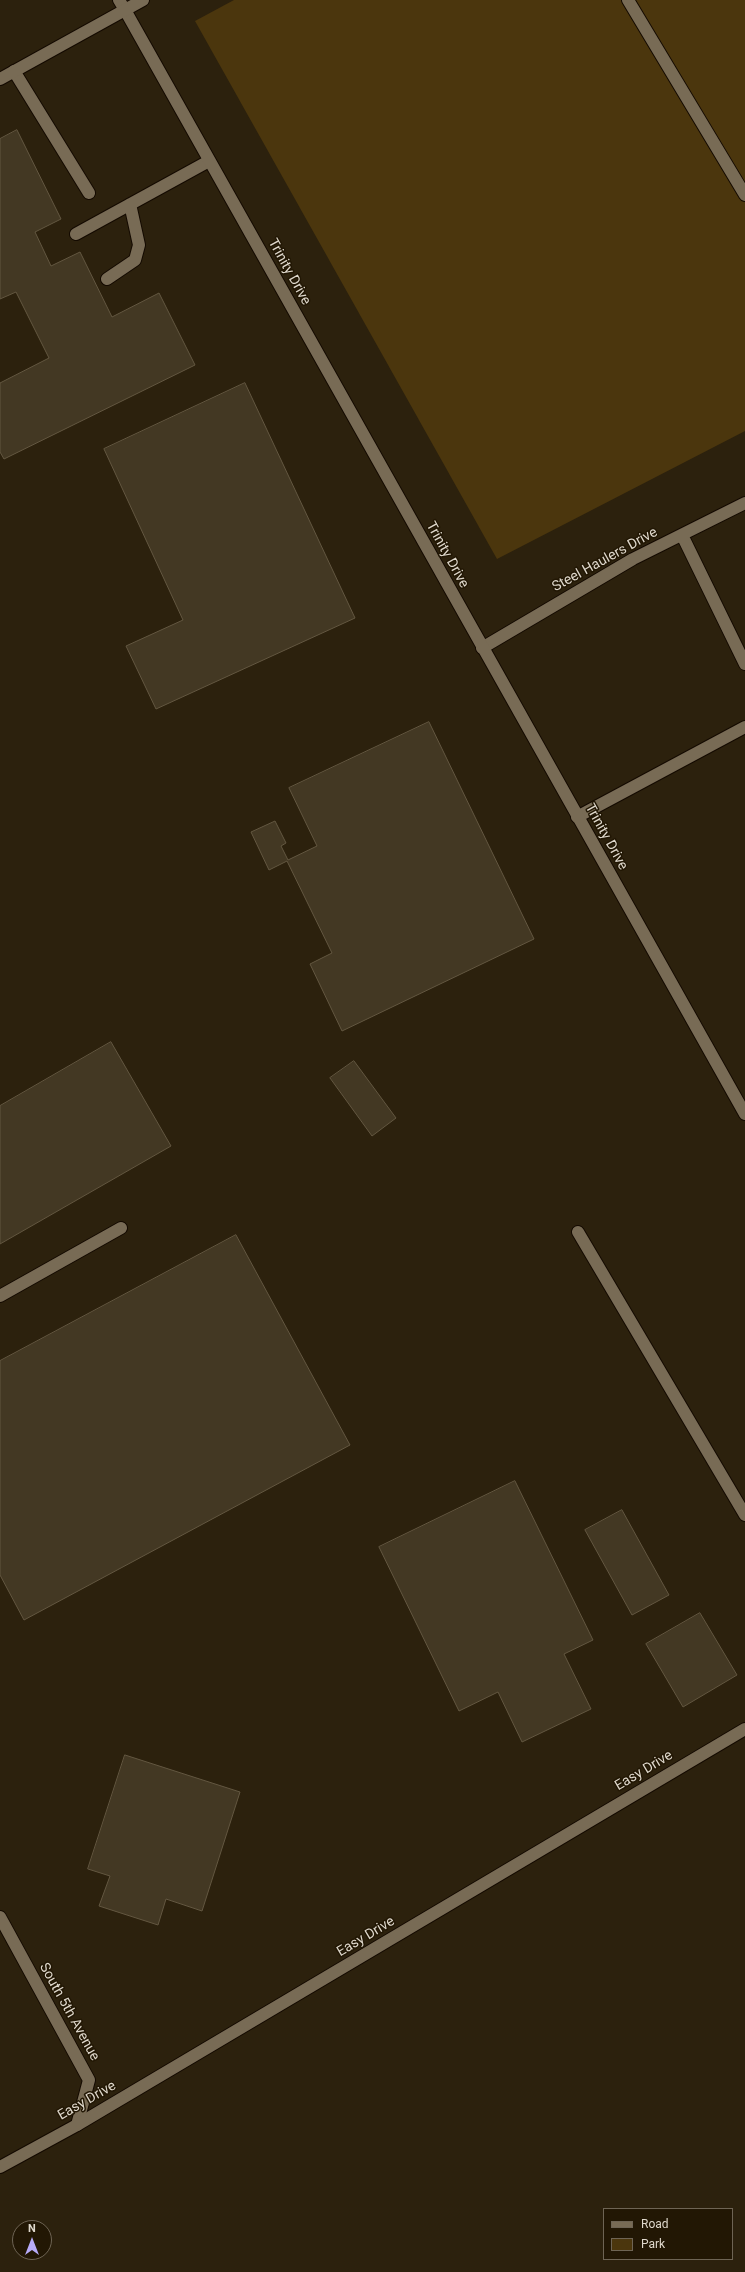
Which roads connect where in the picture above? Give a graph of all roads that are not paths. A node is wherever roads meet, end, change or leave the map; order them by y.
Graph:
1 (143, 0) edge
2 (628, 0) edge
3 (122, 5) edge
4 (14, 71) junction
5 (0, 79) edge
6 (209, 161) junction
7 (89, 193) dead end
8 (745, 195) edge
9 (130, 204) junction
10 (76, 234) dead end
11 (107, 279) dead end
12 (745, 503) edge
13 (682, 535) junction
14 (482, 648) junction
15 (745, 664) edge
16 (745, 727) edge
17 (577, 816) junction
18 (745, 1114) edge
19 (121, 1228) dead end
20 (578, 1232) dead end
21 (0, 1296) edge
22 (745, 1515) edge
23 (745, 1729) edge
24 (0, 1917) edge
25 (77, 2125) junction
26 (0, 2167) edge

1 - 3 street
2 - 8 street
3 - 4 street
3 - 6 street, Trinity Drive
4 - 5 street
4 - 7 street
6 - 9 street
6 - 14 street, Trinity Drive
9 - 10 street
9 - 11 street
12 - 13 street, Steel Haulers Drive
13 - 14 street, Steel Haulers Drive
13 - 15 street
14 - 17 street, Trinity Drive
16 - 17 street
17 - 18 street, Trinity Drive
19 - 21 street
20 - 22 street
23 - 25 street, Easy Drive
24 - 25 street, South 5th Avenue
25 - 26 street, Easy Drive

